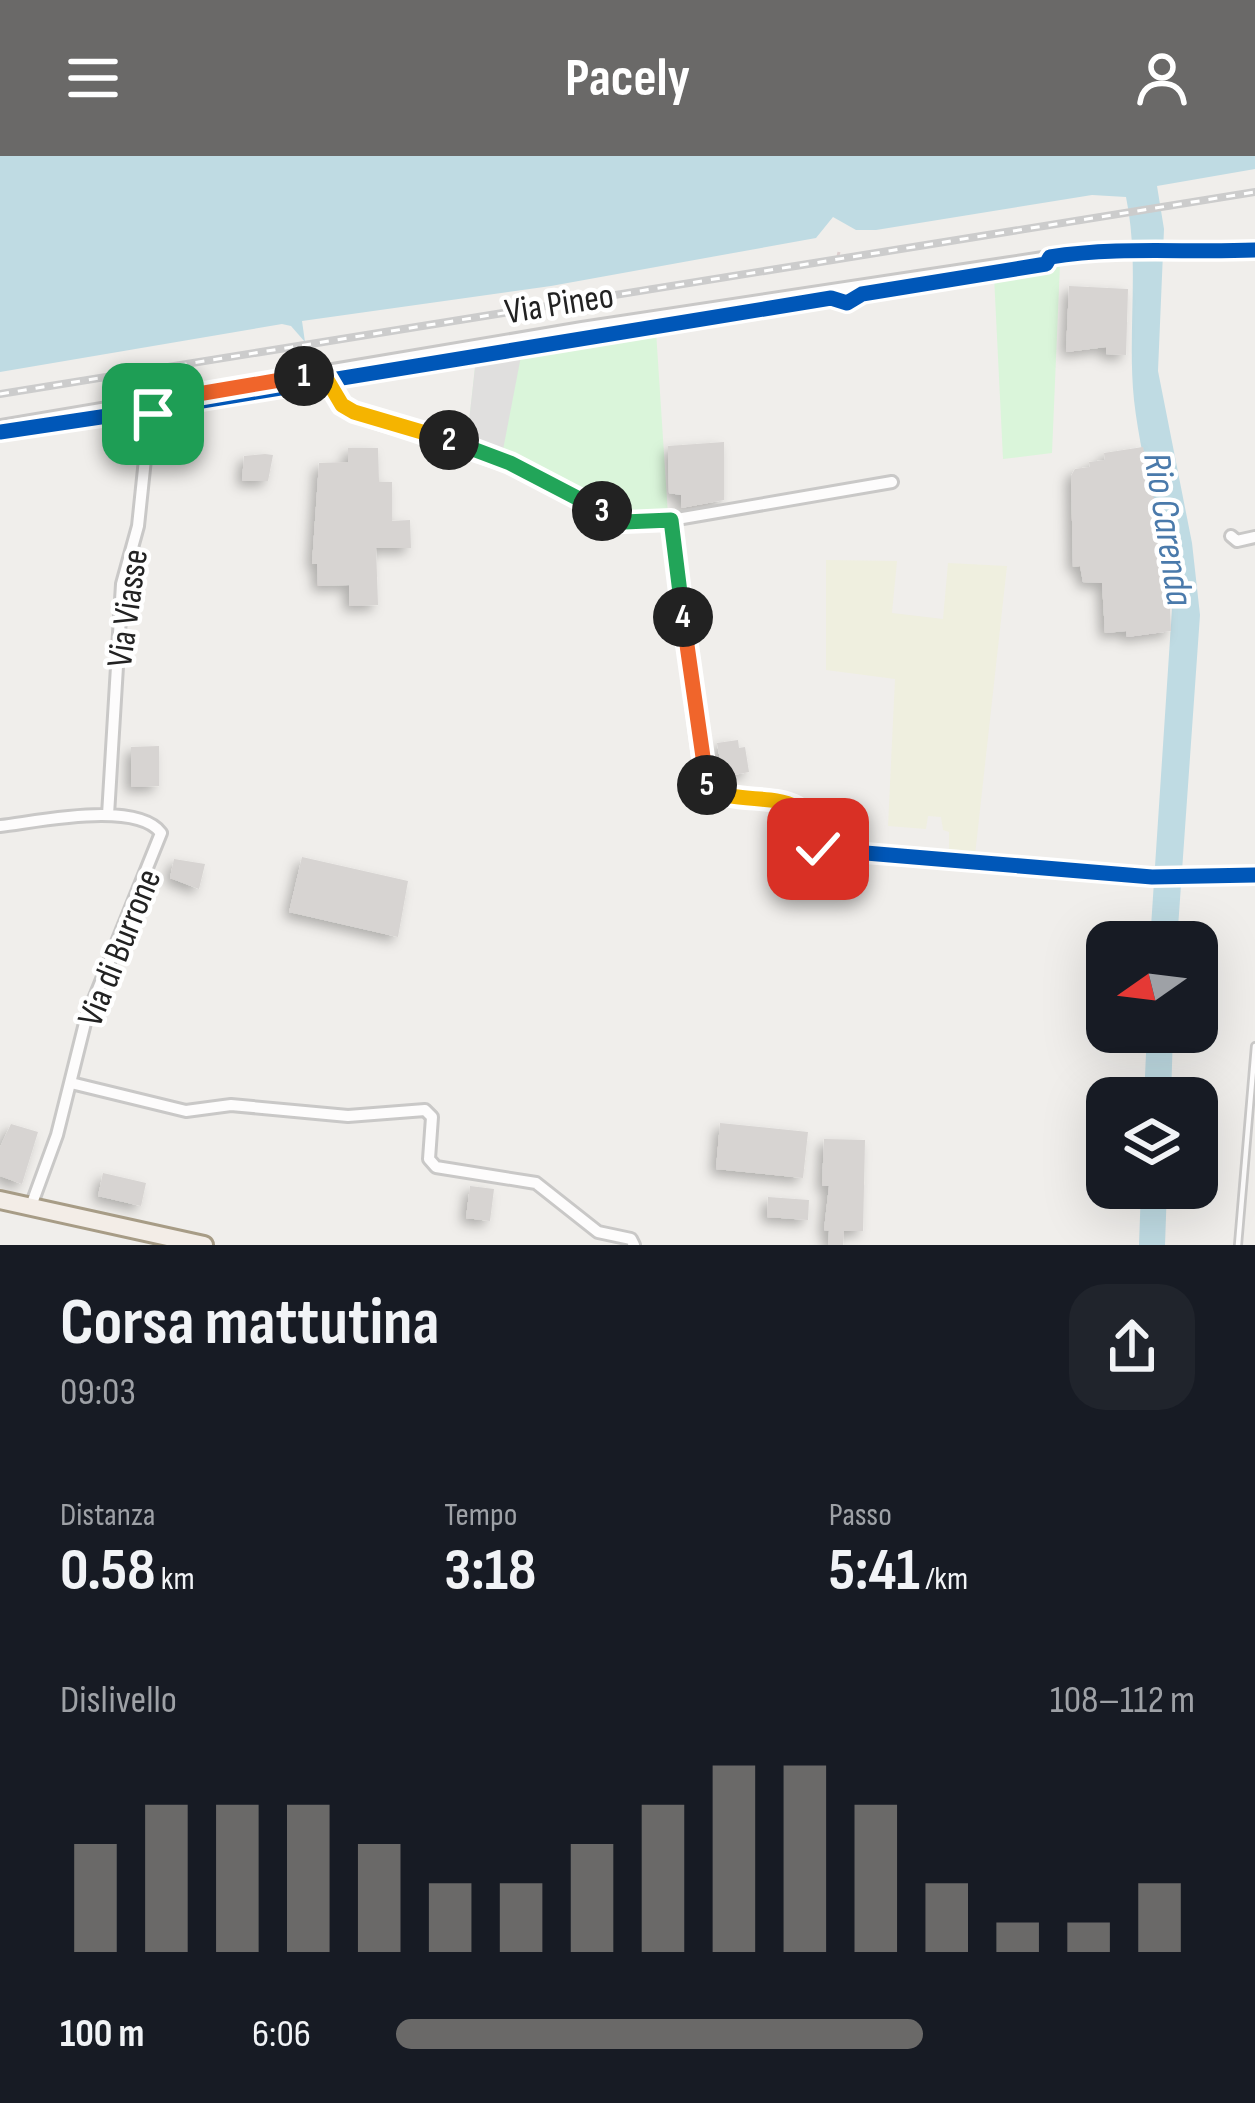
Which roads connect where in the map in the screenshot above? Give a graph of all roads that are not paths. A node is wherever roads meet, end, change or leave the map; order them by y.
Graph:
1 (1255, 250) edge
2 (323, 373) junction
3 (151, 402) junction
4 (0, 426) edge
5 (892, 482) dead end
6 (671, 520) junction
7 (1231, 536) dead end
8 (1255, 537) edge
9 (108, 815) junction
10 (0, 826) edge
11 (1255, 875) edge
12 (1255, 1046) edge
13 (71, 1083) junction
14 (0, 1200) edge
15 (31, 1206) junction
16 (204, 1245) edge
17 (634, 1245) edge
18 (1238, 1245) edge

1 - 2 street, Via Pineo
2 - 3 street, Via Pineo
2 - 6 street
3 - 4 street, Via Pineo
3 - 9 street, Via Viasse
5 - 6 street
6 - 11 street
7 - 8 street
9 - 10 street, Via di Burrone
9 - 13 street, Via di Burrone
12 - 18 lane
13 - 15 street, Via di Burrone
13 - 17 street
14 - 15 main road
15 - 16 main road

